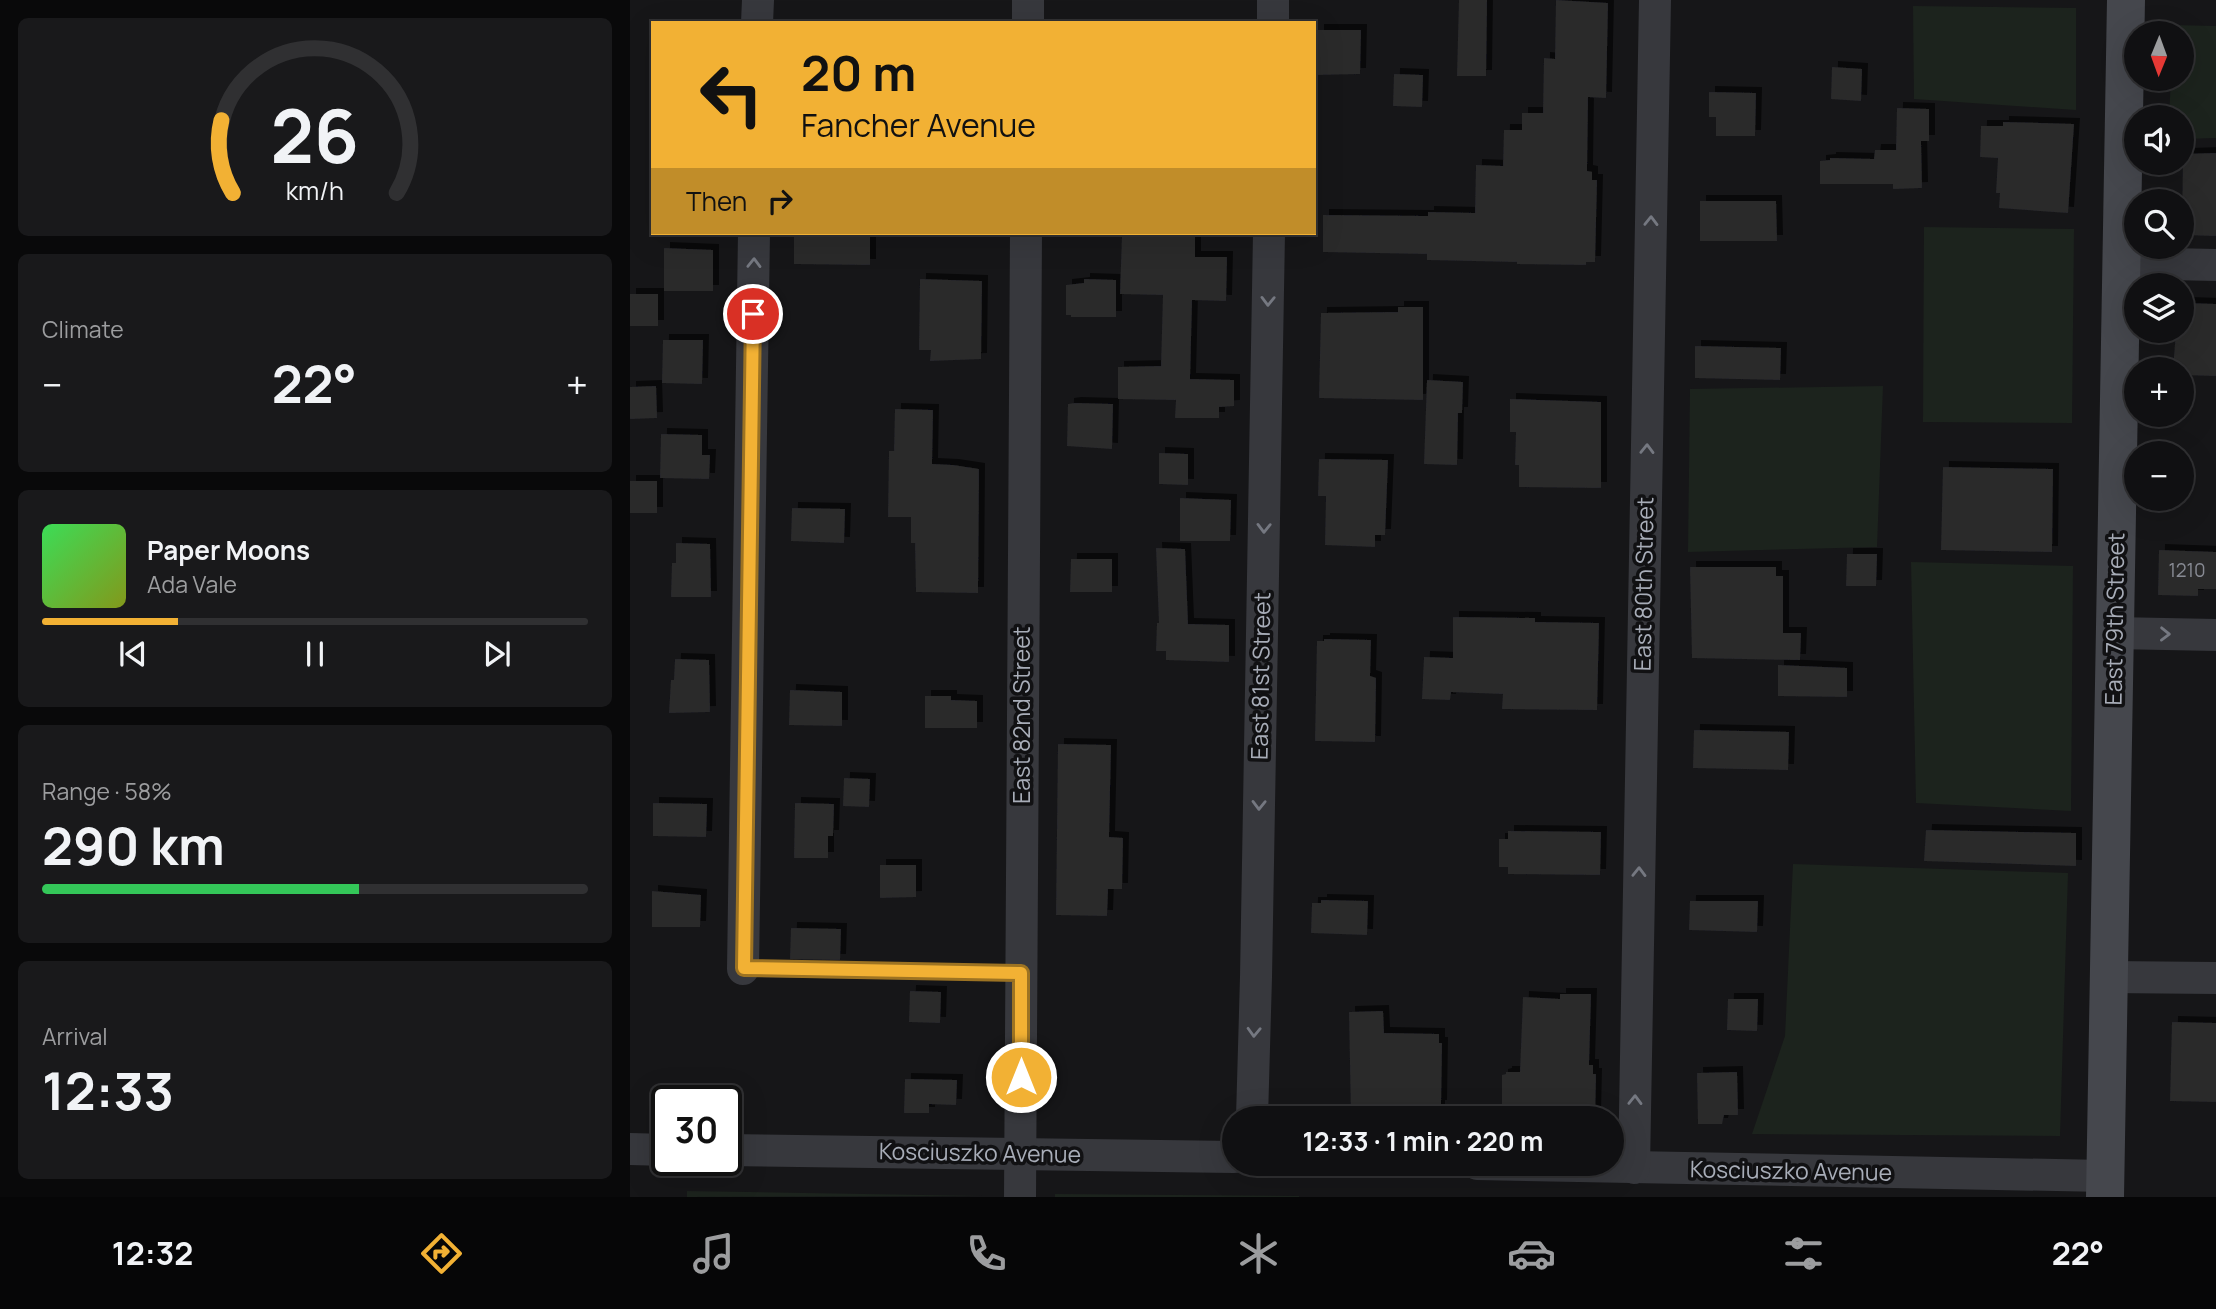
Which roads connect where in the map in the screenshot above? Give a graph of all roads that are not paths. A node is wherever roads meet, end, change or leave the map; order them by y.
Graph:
1 (758, 0) edge
2 (1028, 0) edge
3 (1273, 0) edge
4 (1655, 0) edge
5 (2126, 0) edge
6 (757, 21) edge
7 (1028, 21) edge
8 (1273, 21) edge
9 (754, 235) edge
10 (1026, 235) edge
11 (1269, 235) edge
12 (2122, 263) junction
13 (2216, 265) edge
14 (2114, 633) junction
15 (2216, 635) edge
16 (744, 968) joint
17 (1021, 973) junction
18 (2108, 977) junction
19 (2216, 978) edge
20 (1252, 1106) edge
21 (630, 1149) edge
22 (651, 1150) edge
23 (742, 1150) edge
24 (1020, 1154) junction
25 (1222, 1157) edge
26 (1624, 1168) edge
27 (1634, 1168) junction
28 (2105, 1187) edge
29 (1020, 1197) edge

1 - 6 street
2 - 7 street
3 - 8 street
27 -> 4 street, East 80th Street
5 - 12 main road, East 79th Street
16 -> 9 street
10 - 17 street, East 82nd Street
11 -> 20 street, East 81st Street
12 - 13 street
12 - 14 main road, East 79th Street
14 -> 15 street
14 - 18 main road, East 79th Street
16 - 17 lane
17 - 24 street, East 82nd Street
18 - 19 street
18 - 28 main road, East 79th Street
21 - 22 street
23 - 24 street, Kosciuszko Avenue
24 - 25 street, Kosciuszko Avenue
24 - 29 street, East 82nd Street
26 - 27 street, Kosciuszko Avenue
27 - 28 street, Kosciuszko Avenue

